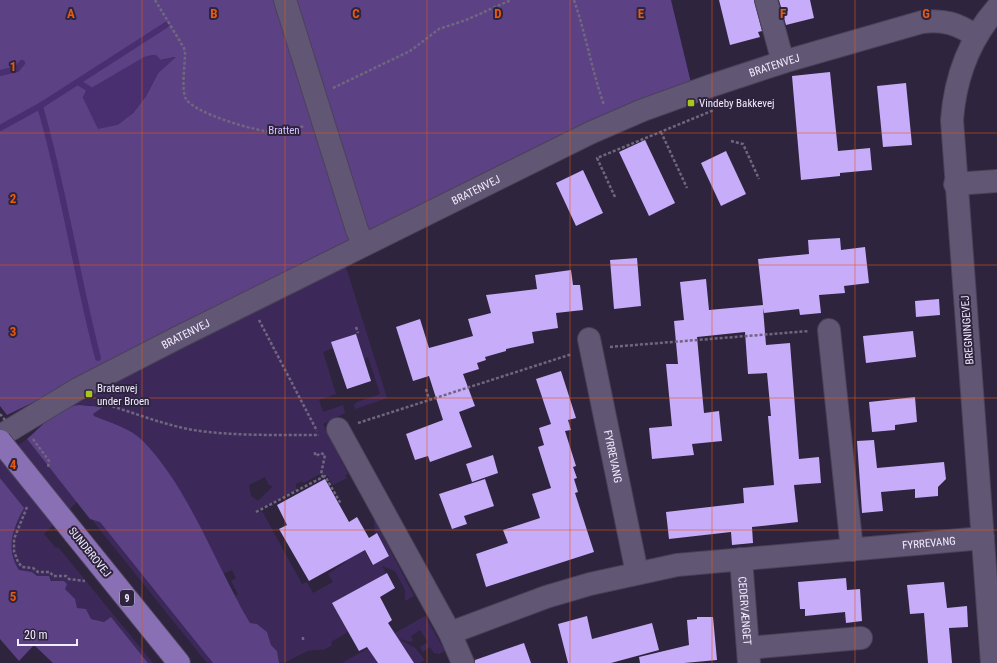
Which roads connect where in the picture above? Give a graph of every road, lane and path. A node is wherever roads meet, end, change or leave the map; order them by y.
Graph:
1 (155, 0) edge
2 (285, 0) edge
3 (510, 0) edge
4 (574, 0) edge
5 (766, 0) edge
6 (989, 7) edge
7 (976, 36) junction
8 (783, 62) junction
9 (316, 95) junction
10 (714, 110) dead end
11 (323, 118) junction
12 (611, 123) junction
13 (661, 132) junction
14 (731, 141) dead end
15 (759, 179) dead end
16 (997, 181) edge
17 (955, 184) junction
18 (687, 188) dead end
19 (615, 197) dead end
20 (363, 244) junction
21 (257, 315) dead end
22 (356, 327) dead end
23 (829, 330) dead end
24 (358, 333) dead end
25 (589, 340) dead end
26 (78, 389) junction
27 (426, 390) dead end
28 (429, 399) dead end
29 (328, 432) junction
30 (0, 436) edge
31 (0, 441) edge
32 (314, 451) dead end
33 (46, 457) dead end
34 (45, 472) dead end
35 (323, 477) junction
36 (341, 504) dead end
37 (27, 507) dead end
38 (256, 512) dead end
39 (983, 538) junction
40 (852, 550) junction
41 (740, 559) junction
42 (637, 573) junction
43 (81, 580) dead end
44 (450, 634) junction
45 (861, 638) dead end
46 (748, 655) edge
47 (179, 663) edge
48 (463, 663) edge
49 (992, 663) edge

1 - 11 path
2 - 9 street
3 - 9 path
4 - 12 path
5 - 8 street
6 - 7 street, BREGNINGEVEJ
7 - 8 street, BRATENVEJ
7 - 17 street, BREGNINGEVEJ
8 - 12 street, BRATENVEJ
9 - 11 street
10 - 13 path
11 - 20 street
12 - 20 street, BRATENVEJ
13 - 18 path
13 - 19 path
14 - 15 path
16 - 17 street
17 - 39 street, BREGNINGEVEJ
20 - 26 street, BRATENVEJ
21 - 29 path
22 - 24 path
23 - 40 street
25 - 42 street, FYRREVANG
26 - 29 path
26 - 30 street, BRATENVEJ
27 - 28 path
29 - 44 street
31 - 47 main road, SUNDBROVEJ / 9, bridge
32 - 35 path
33 - 34 path
35 - 36 path
35 - 38 path
37 - 43 path
39 - 40 street, FYRREVANG
39 - 49 street, BREGNINGEVEJ
40 - 41 street, FYRREVANG
41 - 42 street, FYRREVANG
41 - 46 street, CEDERVÆNGET
42 - 44 street, FYRREVANG
44 - 48 street
45 - 46 street

